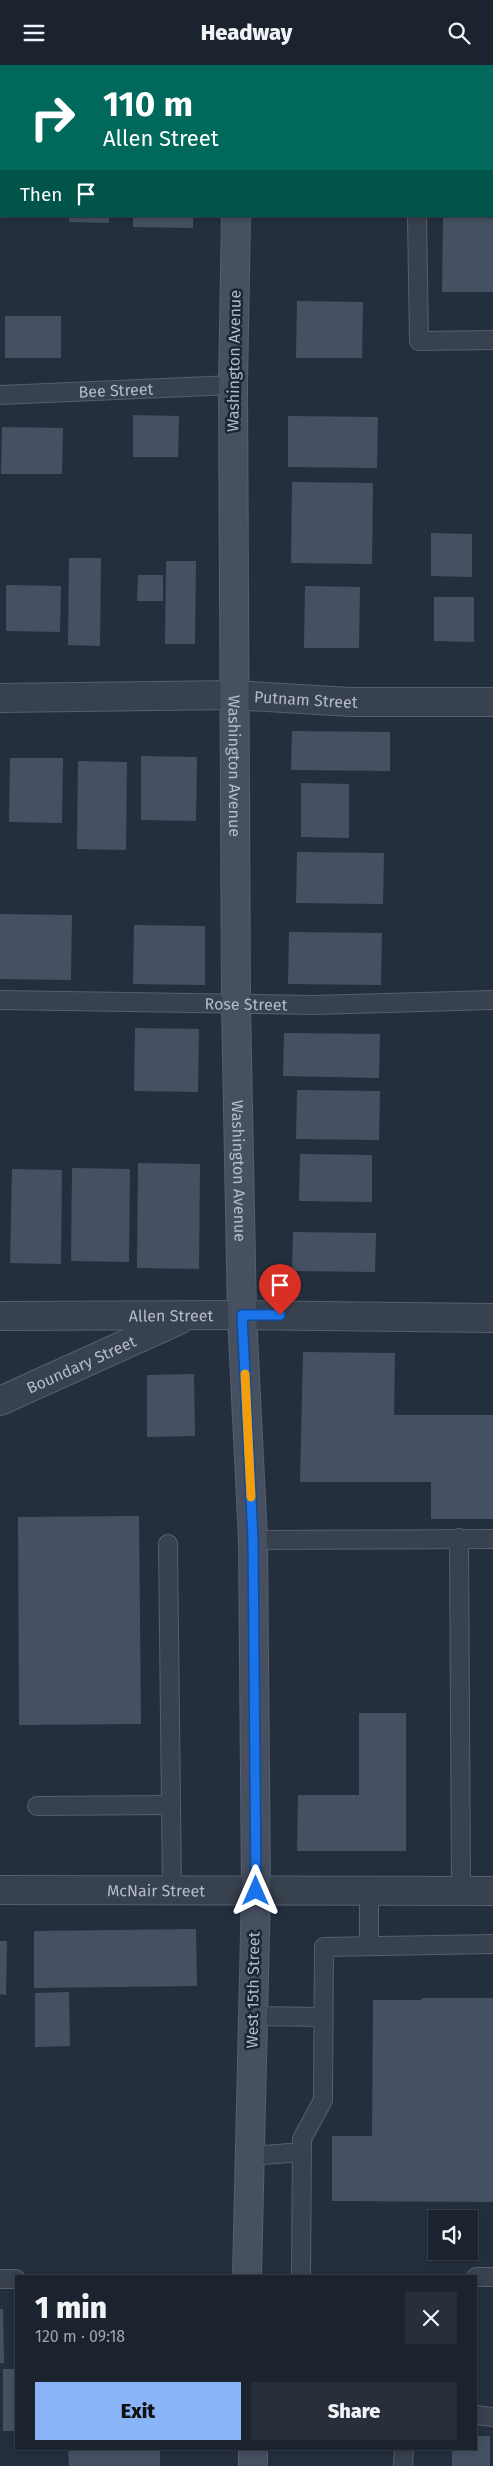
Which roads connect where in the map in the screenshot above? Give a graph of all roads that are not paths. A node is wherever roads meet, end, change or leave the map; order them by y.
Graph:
1 (236, 217) edge
2 (417, 217) edge
3 (493, 340) edge
4 (233, 385) junction
5 (0, 395) edge
6 (233, 695) junction
7 (0, 698) edge
8 (493, 702) edge
9 (0, 1000) edge
10 (493, 1000) edge
11 (236, 1004) junction
12 (190, 1315) junction
13 (242, 1315) junction
14 (0, 1316) edge
15 (493, 1318) edge
16 (0, 1401) edge
17 (253, 1539) junction
18 (459, 1539) junction
19 (493, 1539) edge
20 (168, 1544) dead end
21 (171, 1805) junction
22 (37, 1806) dead end
23 (0, 1890) edge
24 (172, 1890) junction
25 (256, 1891) junction
26 (368, 1891) junction
27 (460, 1891) junction
28 (493, 1891) edge
29 (493, 1944) edge
30 (369, 1945) junction
31 (252, 2017) junction
32 (323, 2017) junction
33 (302, 2152) junction
34 (250, 2156) junction
35 (247, 2275) edge
36 (301, 2275) edge
37 (477, 2277) edge
38 (493, 2277) edge
39 (0, 2279) edge
40 (15, 2279) edge
41 (477, 2415) edge
42 (493, 2417) edge
43 (253, 2450) edge
44 (404, 2450) edge
45 (253, 2466) edge
46 (403, 2466) edge

1 - 4 main road, Washington Avenue
2 - 3 lane
4 - 5 lane, Bee Street
4 - 6 main road, Washington Avenue
6 - 7 street, Putnam Street
6 - 8 street, Putnam Street
6 - 11 main road, Washington Avenue
9 - 11 lane, Rose Street
10 - 11 lane, Rose Street
11 - 13 main road, Washington Avenue
12 - 13 street, Allen Street
12 - 14 street, Allen Street
12 - 16 street, Boundary Street
13 - 15 street, Allen Street
13 - 17 main road, West 15th Street
17 - 18 lane
17 - 25 main road, West 15th Street
18 - 19 lane
18 - 27 lane
20 - 21 lane
21 - 22 lane
21 - 24 lane
23 - 24 street, McNair Street
24 - 25 street, McNair Street
25 - 26 street, McNair Street
25 - 31 main road, West 15th Street
26 - 27 street, McNair Street
26 - 30 lane
27 - 28 street, McNair Street
29 - 30 lane
30 - 32 lane
31 - 32 lane
31 - 34 main road, West 15th Street
32 - 33 lane
33 - 34 lane
33 - 36 lane
34 - 35 main road, West 15th Street
37 - 38 lane
39 - 40 lane
41 - 42 lane
43 - 45 main road
44 - 46 lane

